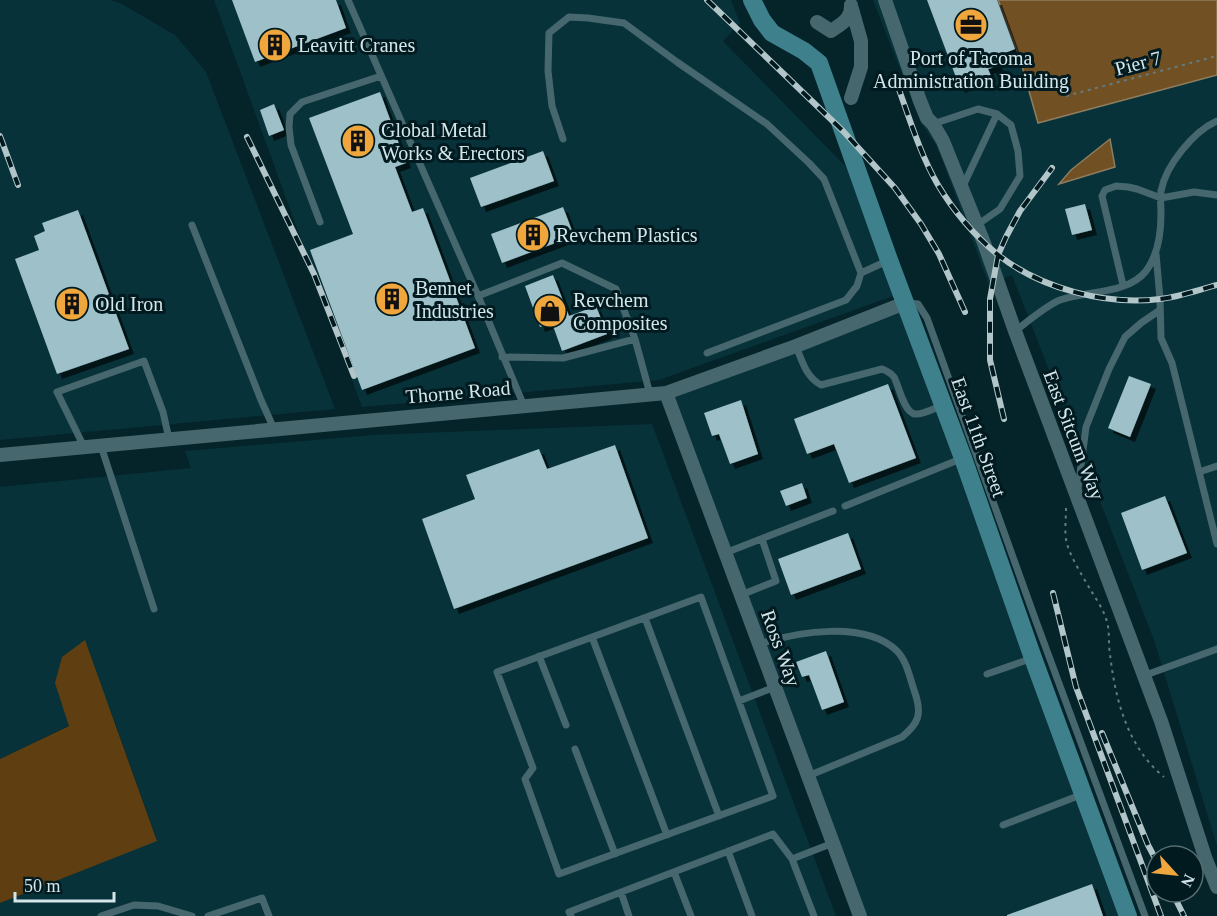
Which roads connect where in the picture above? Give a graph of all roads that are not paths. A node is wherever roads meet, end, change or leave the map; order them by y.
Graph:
1 (348, 0) edge
2 (752, 0) edge
3 (885, 0) edge
4 (851, 5) edge
5 (817, 22) dead end
6 (381, 76) junction
7 (851, 98) dead end
8 (997, 114) junction
9 (1217, 121) edge
10 (933, 124) junction
11 (563, 139) dead end
12 (962, 189) junction
13 (1217, 195) edge
14 (1161, 198) junction
15 (320, 222) dead end
16 (192, 225) dead end
17 (977, 225) junction
18 (1156, 254) junction
19 (889, 260) junction
20 (861, 273) junction
21 (1123, 285) junction
22 (478, 296) junction
23 (905, 303) junction
24 (1160, 310) junction
25 (1015, 331) junction
26 (635, 339) junction
27 (796, 346) junction
28 (707, 354) dead end
29 (502, 357) junction
30 (666, 393) junction
31 (650, 394) junction
32 (943, 405) junction
33 (524, 406) junction
34 (274, 429) junction
35 (169, 439) junction
36 (101, 446) junction
37 (84, 447) junction
38 (0, 454) edge
39 (963, 458) junction
40 (1217, 466) edge
41 (1199, 472) junction
42 (1072, 502) junction
43 (845, 506) dead end
44 (833, 511) dead end
45 (762, 539) junction
46 (1217, 544) edge
47 (725, 553) junction
48 (741, 596) junction
49 (154, 609) dead end
50 (645, 618) junction
51 (592, 637) junction
52 (759, 644) junction
53 (1217, 649) edge
54 (540, 657) junction
55 (1033, 658) junction
56 (987, 674) dead end
57 (1143, 676) junction
58 (775, 687) junction
59 (740, 701) junction
60 (566, 724) dead end
61 (575, 749) dead end
62 (808, 776) junction
63 (1083, 794) junction
64 (719, 816) junction
65 (1002, 825) dead end
66 (667, 835) junction
67 (833, 843) junction
68 (728, 851) junction
69 (615, 854) junction
70 (792, 859) junction
71 (674, 872) junction
72 (1217, 887) edge
73 (621, 892) junction
74 (101, 916) edge
75 (192, 916) edge
76 (208, 916) edge
77 (269, 916) edge
78 (571, 916) edge
79 (630, 916) edge
80 (691, 916) edge
81 (752, 916) edge
82 (814, 916) edge
83 (860, 916) edge
84 (1128, 916) edge
85 (1145, 916) edge

1 - 6 lane
2 - 19 street, East 11th Street
3 - 10 street, East Sitcum Way
4 - 5 street
4 - 7 street
6 - 15 lane
6 - 22 lane
8 - 10 lane
8 - 12 lane
8 - 17 lane
9 - 14 lane
10 - 12 street, East Sitcum Way
11 - 20 lane
12 - 17 street, East Sitcum Way
13 - 14 lane
14 - 18 lane
14 - 21 lane
16 - 34 lane
17 - 25 street, East Sitcum Way
18 - 21 lane
18 - 24 lane
19 - 20 lane
19 - 23 street, East 11th Street
20 - 28 lane
21 - 25 lane
22 - 26 lane
22 - 29 lane
23 - 27 street, Thorne Road
23 - 32 street, East 11th Street
23 - 85 lane
24 - 41 lane
24 - 42 lane
25 - 42 street, East Sitcum Way
26 - 29 lane
26 - 31 lane
27 - 30 street, Thorne Road
27 - 32 lane
29 - 33 lane
30 - 31 street, Thorne Road
30 - 47 street, Ross Way
31 - 33 street, Thorne Road
32 - 39 street, East 11th Street
33 - 34 street, Thorne Road
34 - 35 street, Thorne Road
35 - 36 street, Thorne Road
35 - 37 lane
36 - 37 street, Thorne Road
36 - 49 lane
37 - 38 street, Thorne Road
39 - 43 lane
39 - 55 street, East 11th Street
40 - 41 lane
41 - 46 lane
42 - 57 street, East Sitcum Way
44 - 45 lane
45 - 47 lane
45 - 48 lane
47 - 48 street, Ross Way
48 - 52 street, Ross Way
50 - 51 lane
50 - 59 lane
50 - 64 lane
51 - 54 lane
51 - 66 lane
52 - 58 street, Ross Way
52 - 62 lane
53 - 57 lane
54 - 60 lane
54 - 69 lane
55 - 56 lane
55 - 63 street, East 11th Street
57 - 72 street, East Sitcum Way
58 - 59 lane
58 - 62 street, Ross Way
59 - 64 lane
61 - 69 lane
62 - 67 street, Ross Way
63 - 65 lane
63 - 84 street, East 11th Street
64 - 66 lane
66 - 69 lane
67 - 70 lane
67 - 83 street, Ross Way
68 - 70 lane
68 - 71 lane
68 - 81 lane
70 - 82 lane
71 - 73 lane
71 - 80 lane
73 - 78 lane
73 - 79 lane
74 - 75 lane
76 - 77 lane

